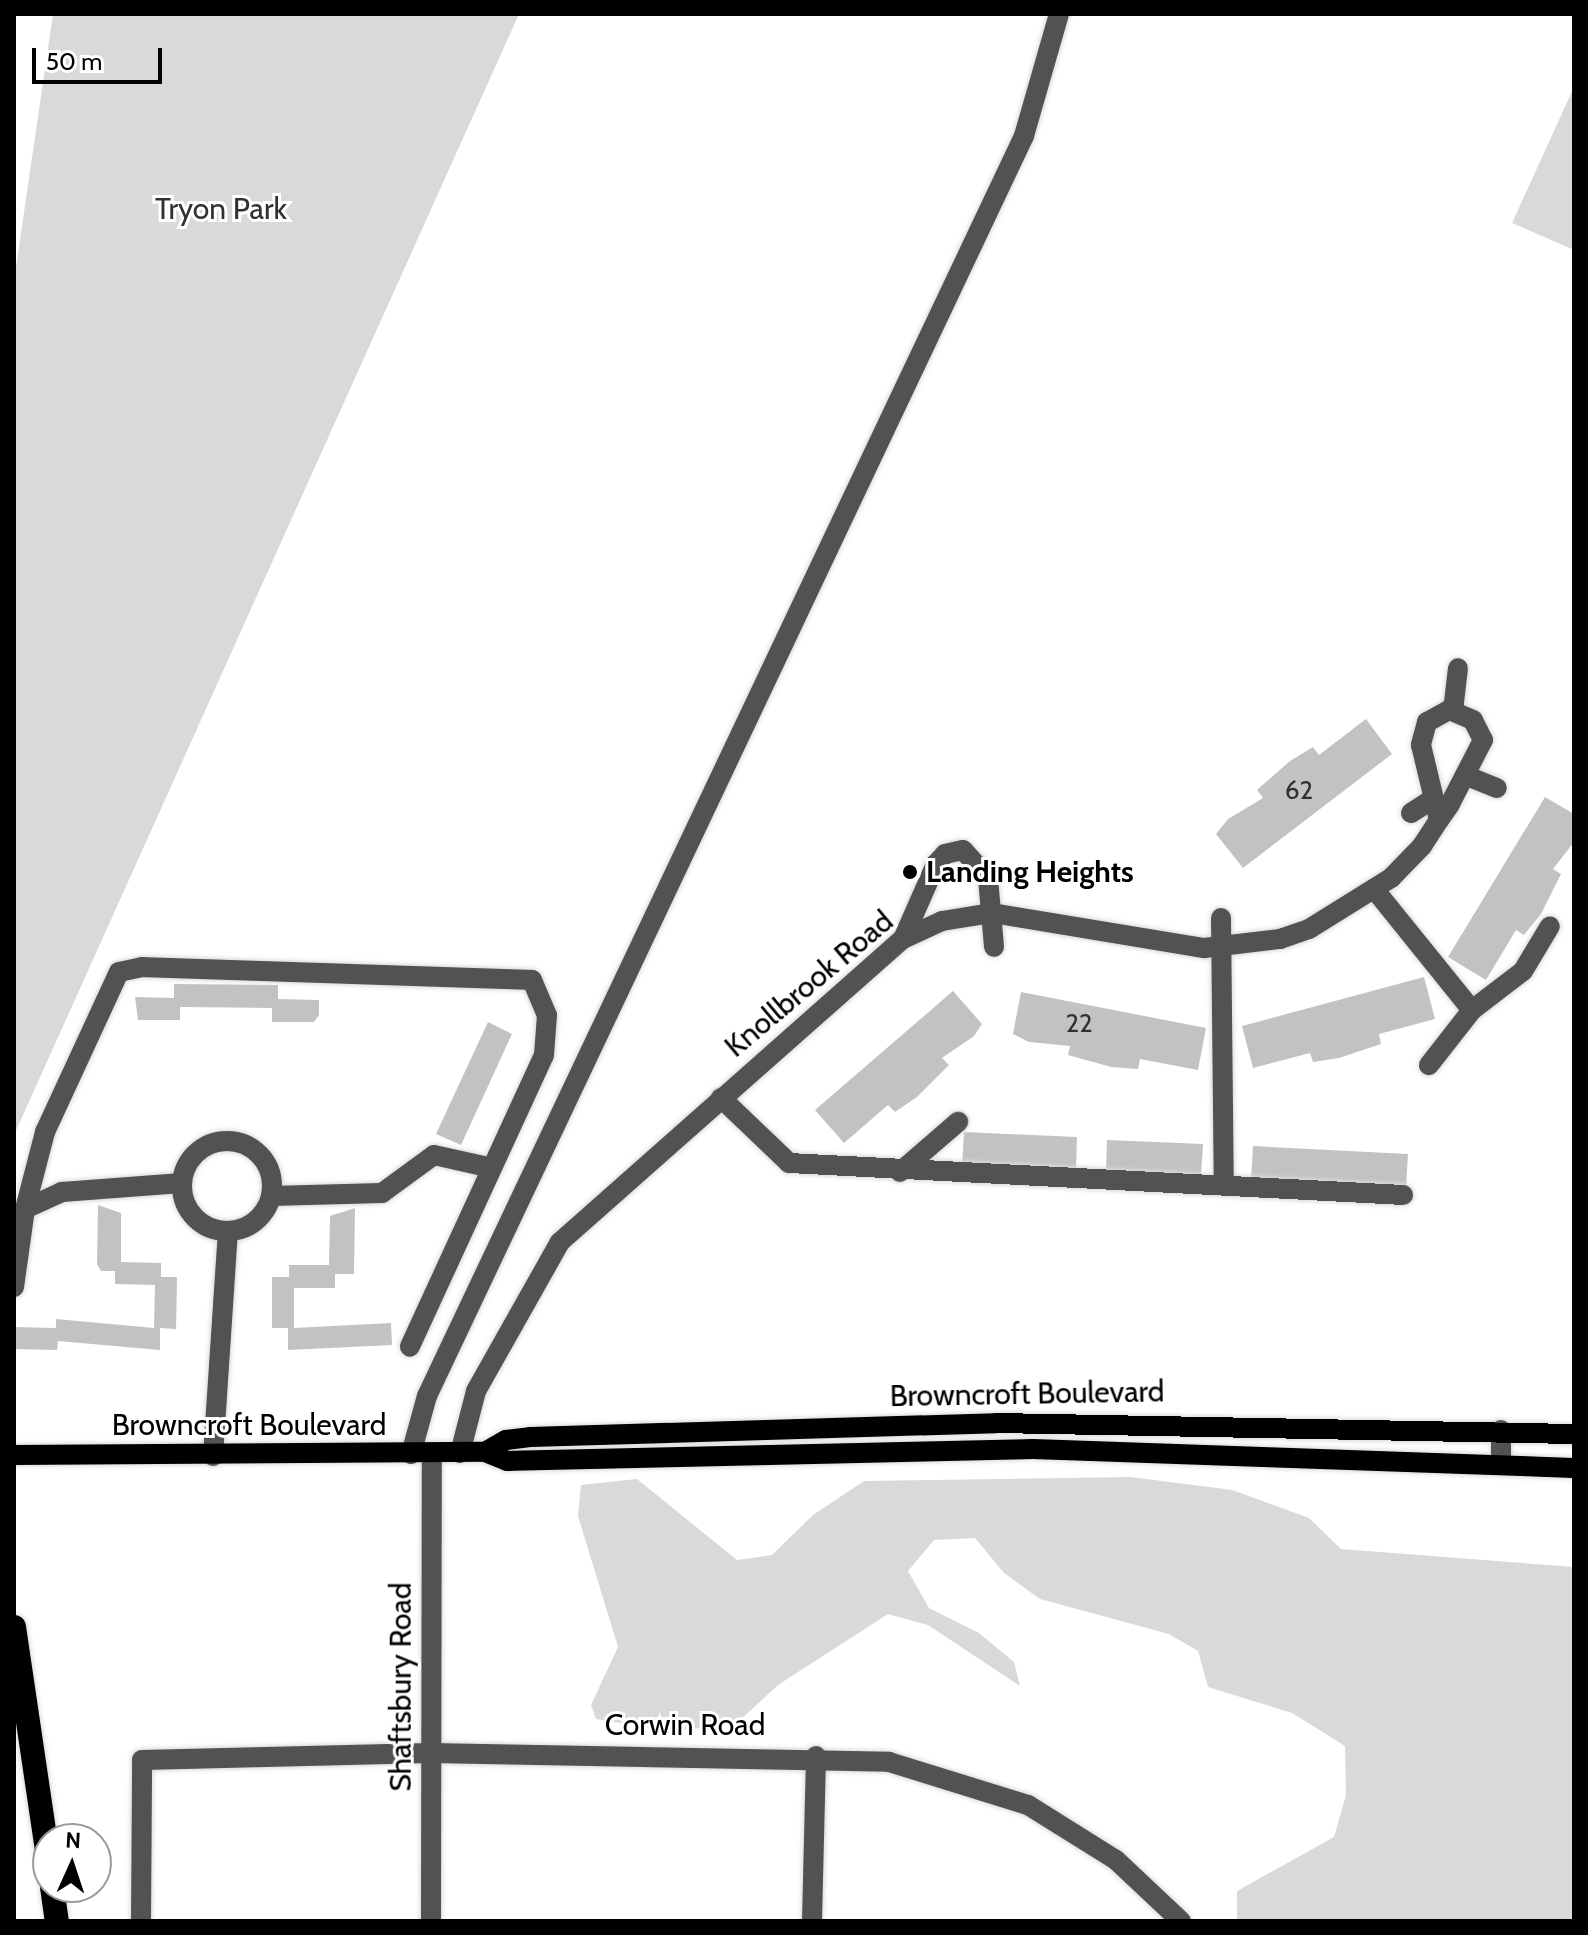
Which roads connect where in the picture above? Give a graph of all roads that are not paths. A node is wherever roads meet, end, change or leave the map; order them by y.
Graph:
1 (1059, 14) edge
2 (1458, 668) dead end
3 (1453, 711) junction
4 (1467, 776) junction
5 (1497, 788) dead end
6 (1434, 798) junction
7 (1411, 813) dead end
8 (1439, 820) junction
9 (1375, 890) junction
10 (992, 913) junction
11 (1221, 918) dead end
12 (1550, 926) dead end
13 (903, 939) junction
14 (994, 947) dead end
15 (1221, 947) junction
16 (1472, 1010) junction
17 (1429, 1065) dead end
18 (721, 1098) junction
19 (958, 1122) dead end
20 (492, 1168) junction
21 (900, 1172) junction
22 (182, 1183) junction
23 (1224, 1185) junction
24 (1403, 1195) dead end
25 (271, 1196) junction
26 (25, 1209) junction
27 (228, 1232) junction
28 (14, 1287) edge
29 (410, 1347) dead end
30 (1501, 1430) junction
31 (648, 1433) junction
32 (1574, 1434) edge
33 (485, 1452) junction
34 (460, 1453) junction
35 (421, 1454) junction
36 (14, 1455) edge
37 (213, 1456) junction
38 (649, 1457) junction
39 (1501, 1465) junction
40 (1574, 1468) edge
41 (14, 1627) edge
42 (430, 1753) junction
43 (816, 1756) junction
44 (43, 1823) edge
45 (141, 1921) edge
46 (431, 1921) edge
47 (812, 1921) edge
48 (1181, 1921) edge

1 - 35 street, Shaftsbury Road
2 - 3 street
3 - 4 street, Knollbrook Road
3 - 6 street
4 - 5 street
4 - 8 street, Knollbrook Road
6 - 7 street
6 - 8 street
8 - 9 street, Knollbrook Road
9 - 15 street, Knollbrook Road
9 - 16 street
10 - 13 street, Knollbrook Road
10 - 13 street
10 - 14 street
10 - 15 street, Knollbrook Road
11 - 15 street
12 - 16 street
13 - 18 street, Knollbrook Road
15 - 23 street
16 - 17 street
18 - 21 street
18 - 34 street, Knollbrook Road
19 - 21 street
20 - 25 street
20 - 26 street
20 - 29 street
21 - 23 street
22 - 25 street
22 - 26 street
22 - 27 street
23 - 24 street
25 - 27 street
26 - 28 street
27 - 37 street
30 - 31 main road, Browncroft Boulevard
30 - 32 main road, Browncroft Boulevard
30 - 39 street
31 - 33 main road, Browncroft Boulevard
31 - 38 street
33 - 34 main road, Browncroft Boulevard
33 - 38 main road, Browncroft Boulevard
34 - 35 main road, Browncroft Boulevard
35 - 37 main road, Browncroft Boulevard
35 - 42 street, Shaftsbury Road
36 - 37 main road, Browncroft Boulevard
38 - 39 main road, Browncroft Boulevard
39 - 40 main road, Browncroft Boulevard
41 - 44 highway
42 - 43 street, Corwin Road
42 - 45 street, Corwin Road
42 - 46 street, Shaftsbury Road
43 - 47 street
43 - 48 street, Corwin Road

